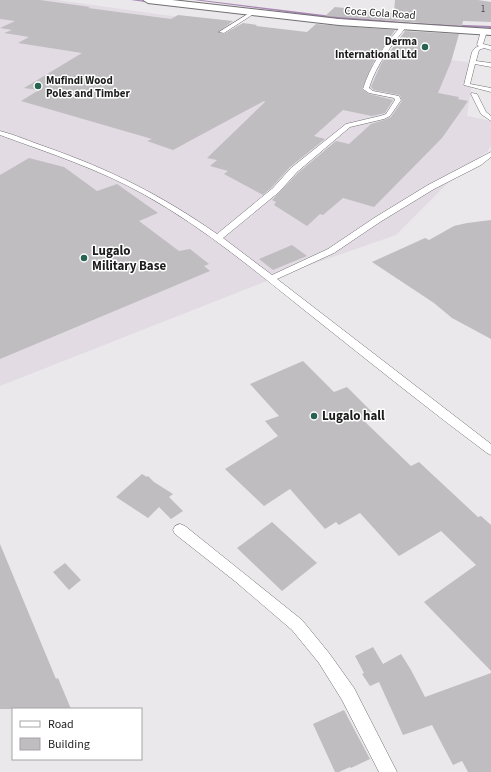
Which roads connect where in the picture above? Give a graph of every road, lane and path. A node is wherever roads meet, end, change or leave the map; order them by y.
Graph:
1 (148, 0) edge
2 (254, 12) junction
3 (403, 27) junction
4 (222, 32) dead end
5 (488, 32) edge
6 (482, 46) junction
7 (491, 48) edge
8 (473, 62) junction
9 (491, 65) edge
10 (491, 90) edge
11 (474, 94) dead end
12 (491, 119) edge
13 (0, 133) edge
14 (491, 154) edge
15 (217, 238) junction
16 (272, 278) junction
17 (491, 450) edge
18 (180, 530) dead end
19 (388, 772) edge

1 - 2 main road, Coca Cola Road
2 - 3 main road, Coca Cola Road
2 - 4 lane
3 - 5 main road, Coca Cola Road
3 - 15 lane
5 - 6 lane
6 - 7 lane
6 - 8 lane
8 - 9 lane
8 - 10 lane
11 - 12 lane
13 - 15 lane
14 - 16 lane
15 - 16 lane
16 - 17 lane
18 - 19 lane

